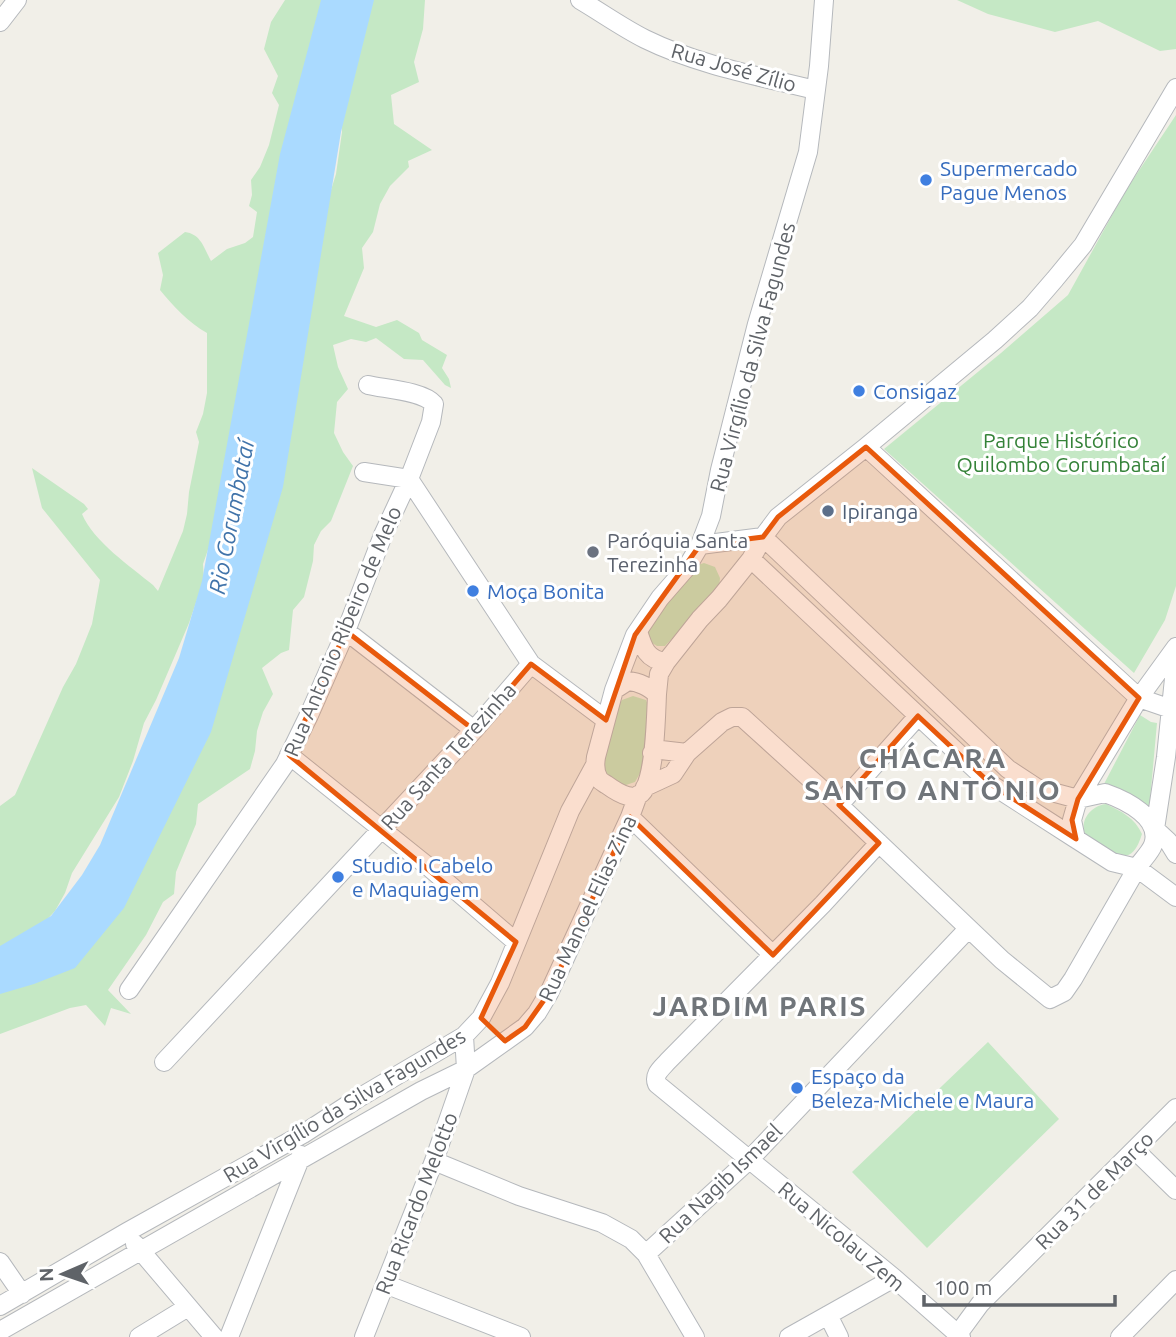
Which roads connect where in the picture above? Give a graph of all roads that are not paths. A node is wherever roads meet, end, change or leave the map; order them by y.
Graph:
1 (17, 0) edge
2 (580, 0) edge
3 (824, 0) edge
4 (0, 22) edge
5 (1176, 88) edge
6 (815, 90) junction
7 (368, 385) dead end
8 (866, 447) junction
9 (364, 472) dead end
10 (409, 479) junction
11 (763, 537) junction
12 (700, 545) junction
13 (751, 559) junction
14 (346, 631) junction
15 (638, 631) junction
16 (1176, 647) edge
17 (1176, 659) edge
18 (666, 662) junction
19 (531, 664) junction
20 (614, 690) junction
21 (657, 694) junction
22 (1139, 698) junction
23 (1174, 710) edge
24 (919, 716) junction
25 (606, 720) junction
26 (474, 730) junction
27 (1171, 750) edge
28 (652, 753) junction
29 (687, 753) junction
30 (289, 755) junction
31 (595, 765) junction
32 (642, 791) junction
33 (1078, 799) junction
34 (839, 805) junction
35 (630, 817) junction
36 (1155, 829) junction
37 (382, 830) junction
38 (1076, 839) junction
39 (879, 843) junction
40 (1176, 854) edge
41 (1137, 868) junction
42 (1176, 897) edge
43 (968, 929) junction
44 (516, 942) junction
45 (773, 955) junction
46 (129, 990) dead end
47 (481, 1018) junction
48 (464, 1036) junction
49 (505, 1041) junction
50 (164, 1062) dead end
51 (466, 1069) junction
52 (1176, 1108) edge
53 (303, 1134) junction
54 (1135, 1150) junction
55 (750, 1158) junction
56 (300, 1159) junction
57 (433, 1161) junction
58 (1176, 1190) edge
59 (127, 1232) junction
60 (140, 1251) junction
61 (646, 1254) junction
62 (0, 1262) edge
63 (894, 1278) junction
64 (1176, 1280) edge
65 (385, 1284) junction
66 (22, 1294) junction
67 (0, 1306) edge
68 (188, 1307) junction
69 (828, 1315) junction
70 (0, 1331) edge
71 (959, 1336) edge
72 (139, 1337) edge
73 (214, 1337) edge
74 (229, 1337) edge
75 (364, 1337) edge
76 (521, 1337) edge
77 (695, 1337) edge
78 (789, 1337) edge
79 (839, 1337) edge
80 (1120, 1337) edge

1 - 4 street
2 - 6 street, Rua José Zílio
3 - 6 street, Rua Virgílio da Silva Fagundes
5 - 8 street
6 - 12 street, Rua Virgílio da Silva Fagundes
7 - 10 street, Rua Antonio Ribeiro de Melo
8 - 11 street
8 - 22 street
9 - 10 street
10 - 14 street, Rua Antonio Ribeiro de Melo
10 - 19 street
11 - 12 street
11 - 13 street
11 - 33 street
12 - 15 street, Rua Virgílio da Silva Fagundes
13 - 18 street
13 - 24 street
14 - 26 street
14 - 30 street, Rua Antonio Ribeiro de Melo
15 - 18 street
15 - 20 street, Rua Virgílio da Silva Fagundes
16 - 22 street
17 - 23 street
18 - 21 street, Rua Manoel Elias Zina
19 - 25 street
19 - 26 street, Rua Santa Terezinha
20 - 21 street
20 - 25 street, Rua Virgílio da Silva Fagundes
21 - 28 street, Rua Manoel Elias Zina
22 - 23 street
22 - 33 street
23 - 27 street
24 - 34 street
24 - 38 street
25 - 31 street, Rua Virgílio da Silva Fagundes
26 - 37 street, Rua Santa Terezinha
27 - 36 street
28 - 29 street
28 - 32 street, Rua Manoel Elias Zina
29 - 32 street
29 - 34 street
30 - 37 street
30 - 46 street, Rua Antonio Ribeiro de Melo
31 - 32 street
31 - 44 street, Rua Virgílio da Silva Fagundes
32 - 35 street, Rua Manoel Elias Zina
33 - 36 street
33 - 38 street
34 - 39 street
35 - 45 street
35 - 49 street, Rua Manoel Elias Zina
36 - 40 street
36 - 41 street
37 - 44 street
37 - 50 street, Rua Santa Terezinha
38 - 41 street
39 - 43 street
39 - 45 street
41 - 42 street
41 - 43 street
43 - 55 street, Rua Nagib Ismael
44 - 47 street, Rua Virgílio da Silva Fagundes
45 - 55 street, Rua Nicolau Zem
47 - 48 street, Rua Virgílio da Silva Fagundes
47 - 49 street
48 - 51 street
48 - 53 street, Rua Virgílio da Silva Fagundes
49 - 51 street, Rua Manoel Elias Zina
51 - 56 street, Rua Virgílio da Silva Fagundes
51 - 57 street, Rua Ricardo Melotto
52 - 54 street, Rua 31 de Março
53 - 56 street
53 - 59 street, Rua Virgílio da Silva Fagundes
54 - 58 street
54 - 71 street, Rua 31 de Março
55 - 61 street, Rua Nagib Ismael
55 - 63 street, Rua Nicolau Zem
56 - 60 street, Rua Virgílio da Silva Fagundes
56 - 74 street
57 - 61 street
57 - 65 street, Rua Ricardo Melotto
59 - 60 street
59 - 66 street, Rua Virgílio da Silva Fagundes
60 - 68 street
60 - 70 street, Rua Virgílio da Silva Fagundes
61 - 77 street
62 - 66 street
63 - 69 street
63 - 71 street, Rua Nicolau Zem
64 - 80 street
65 - 75 street, Rua Ricardo Melotto
65 - 76 street
66 - 67 street, Rua Virgílio da Silva Fagundes
68 - 72 street
68 - 73 street
69 - 78 street
69 - 79 street

